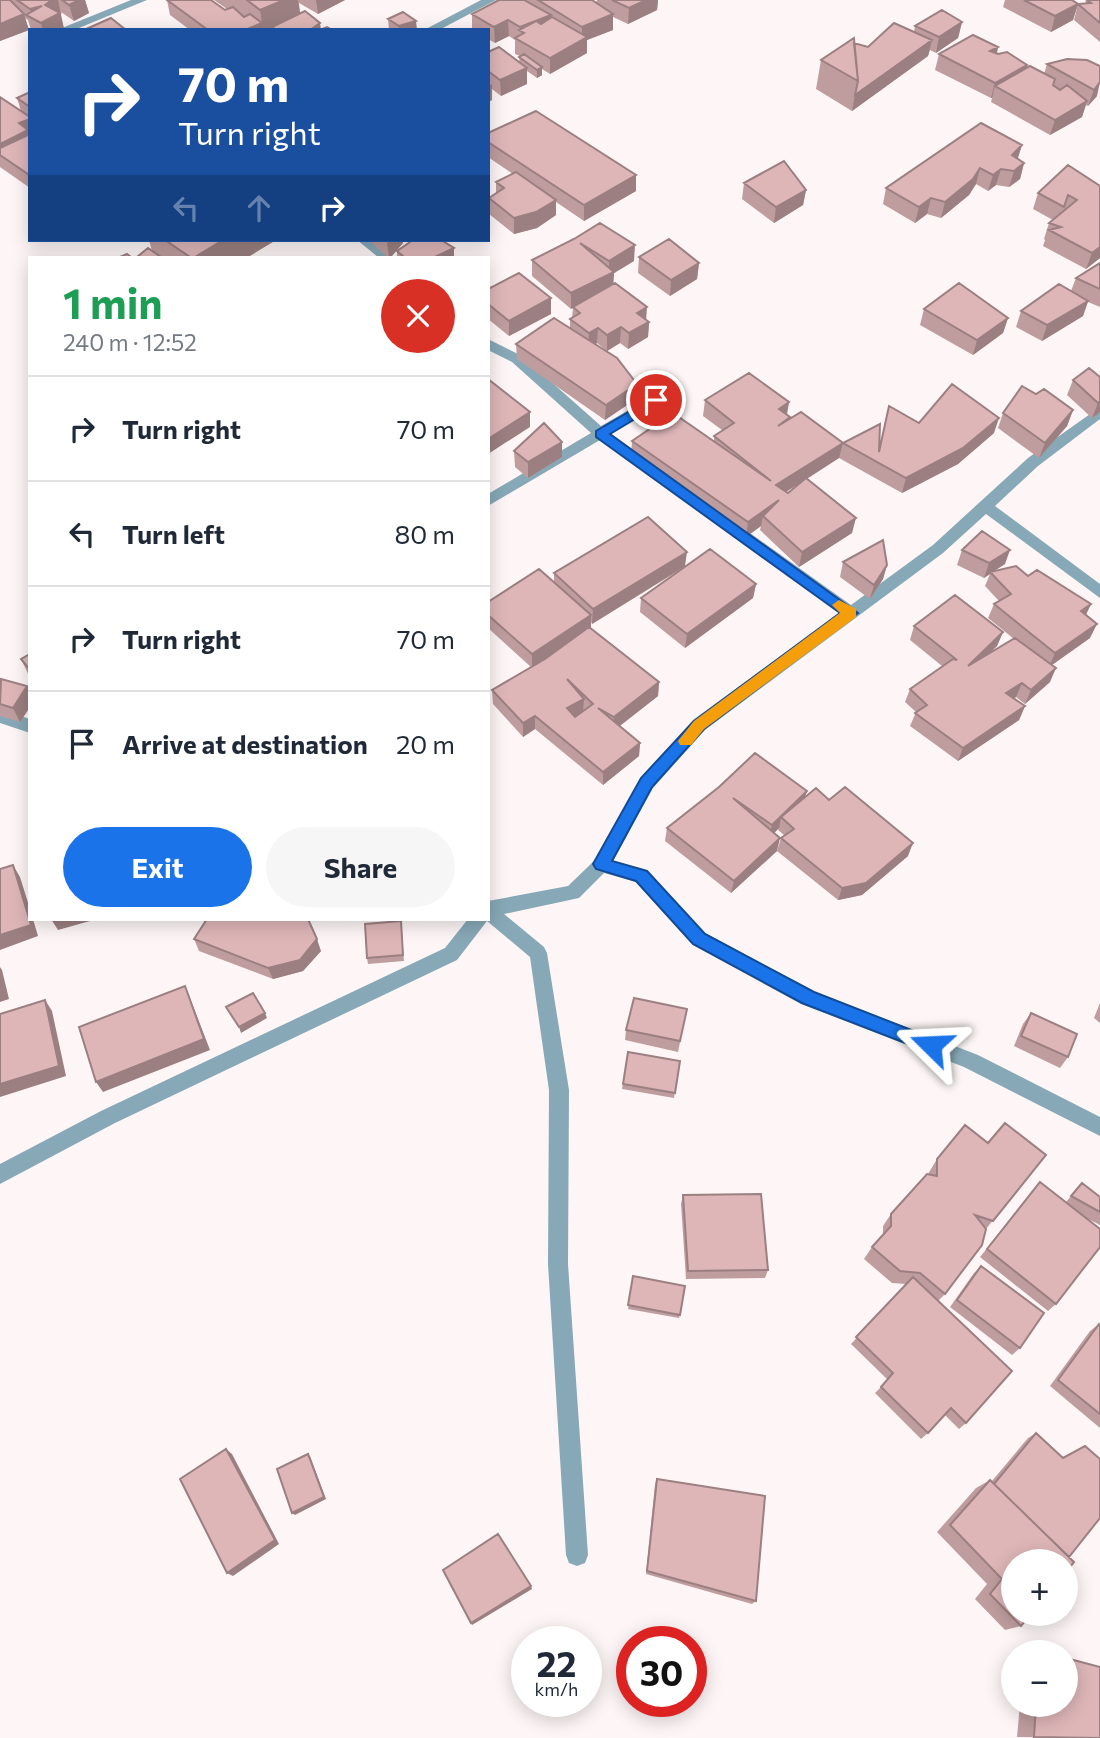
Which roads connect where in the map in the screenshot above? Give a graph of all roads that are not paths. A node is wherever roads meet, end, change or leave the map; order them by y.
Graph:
1 (141, 0) edge
2 (490, 0) edge
3 (68, 28) edge
4 (434, 28) edge
5 (366, 242) edge
6 (385, 256) edge
7 (490, 345) edge
8 (656, 400) dead end
9 (1100, 412) edge
10 (601, 434) junction
11 (490, 500) edge
12 (985, 506) junction
13 (1100, 592) edge
14 (850, 613) junction
15 (0, 716) edge
16 (28, 725) edge
17 (601, 864) junction
18 (490, 910) edge
19 (490, 912) edge
20 (477, 921) edge
21 (1100, 1127) edge
22 (0, 1174) edge
23 (577, 1555) dead end

1 - 3 street
2 - 4 street
5 - 6 street
7 - 10 street
8 - 10 street
9 - 12 street
10 - 11 street
10 - 14 street
12 - 13 street
12 - 14 street
14 - 17 street
15 - 16 street
17 - 18 street
17 - 21 street
19 - 23 street
20 - 22 street

